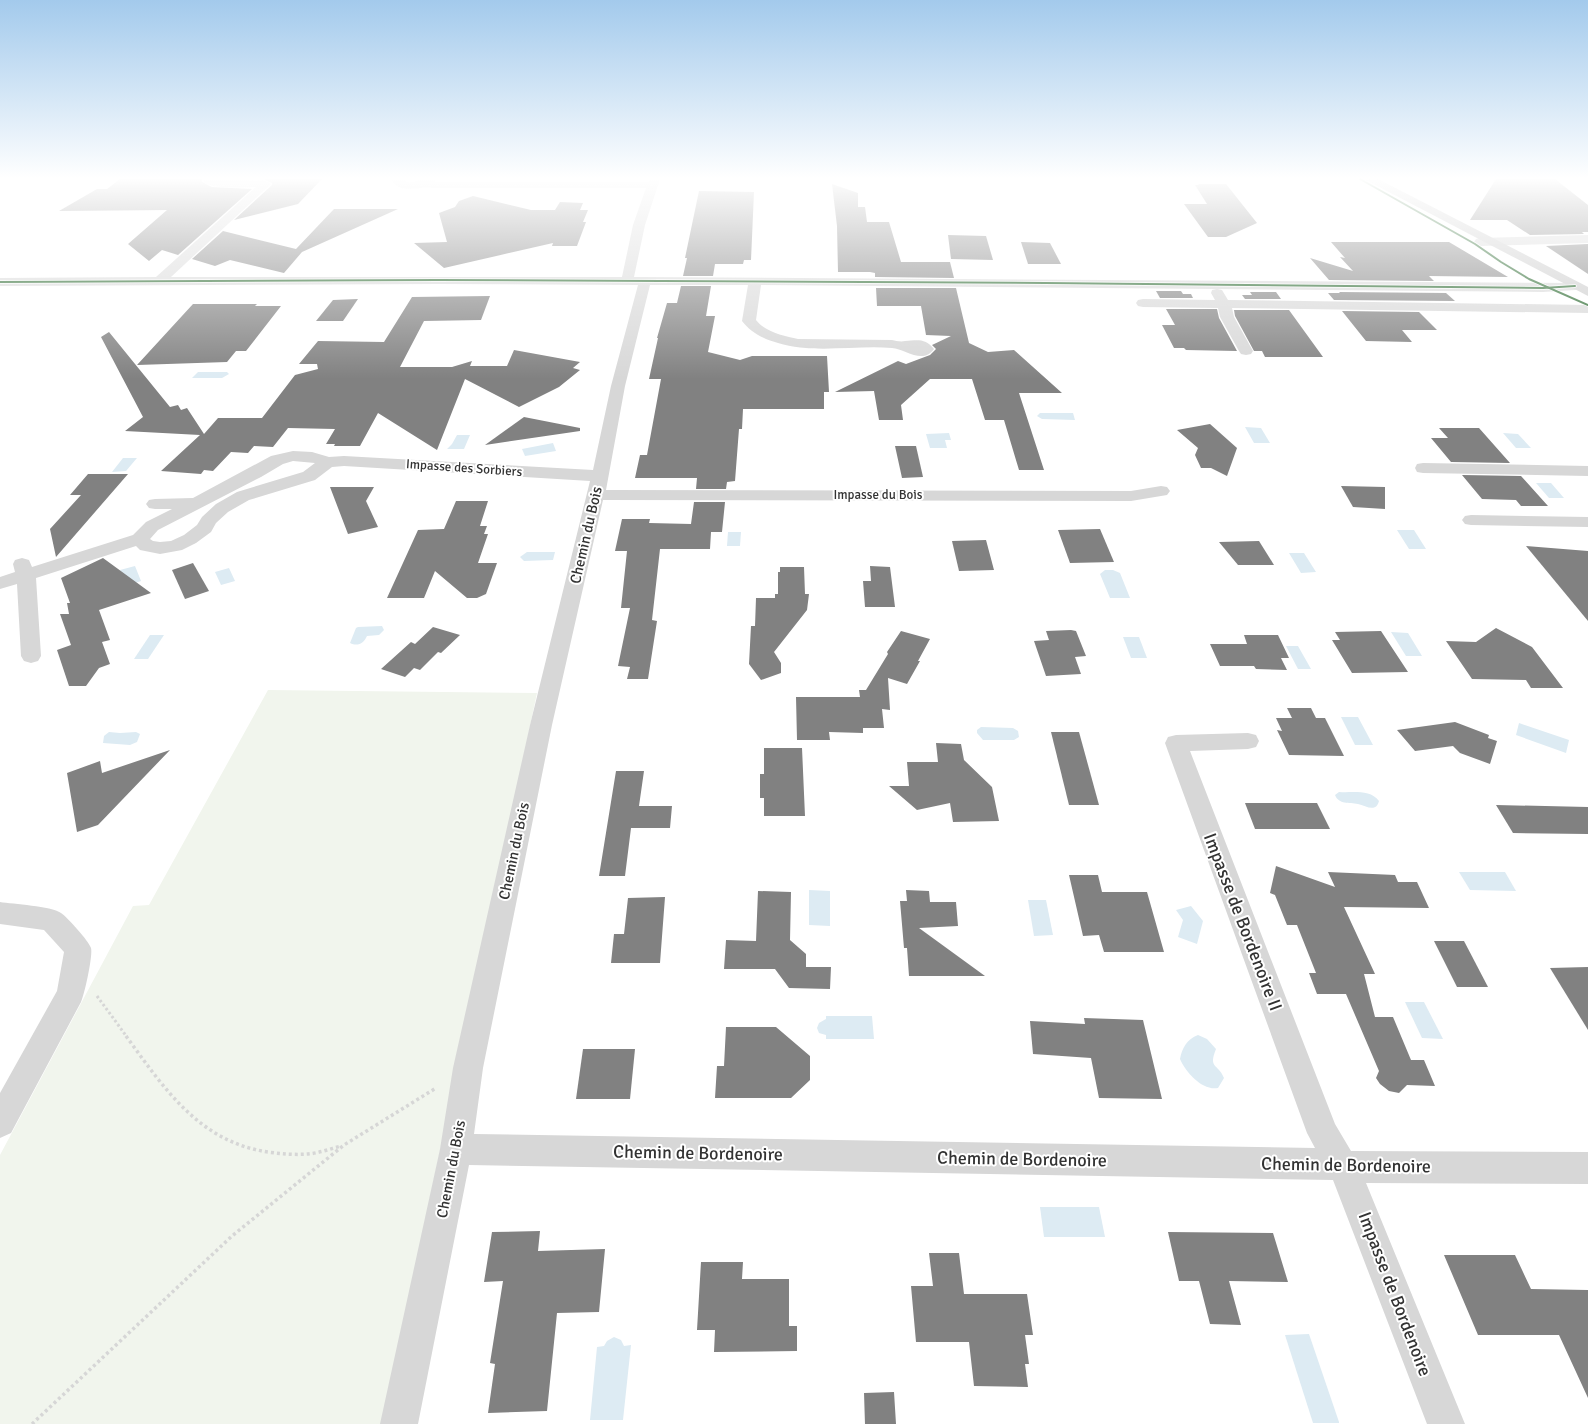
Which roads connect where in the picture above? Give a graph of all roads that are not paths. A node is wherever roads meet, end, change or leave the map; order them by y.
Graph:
1 (200, 245) edge
2 (635, 245) edge
3 (1491, 245) edge
4 (627, 281) junction
5 (645, 281) junction
6 (0, 282) edge
7 (160, 282) junction
8 (755, 282) junction
9 (1211, 284) junction
10 (1570, 286) junction
11 (1588, 292) edge
12 (1588, 300) edge
13 (1143, 303) dead end
14 (1224, 304) junction
15 (1588, 309) edge
16 (907, 347) dead end
17 (1246, 351) dead end
18 (328, 462) junction
19 (1423, 468) dead end
20 (1588, 471) edge
21 (598, 486) junction
22 (1161, 491) dead end
23 (196, 503) junction
24 (155, 504) dead end
25 (1471, 520) dead end
26 (1588, 522) edge
27 (139, 539) junction
28 (24, 570) junction
29 (0, 583) edge
30 (31, 656) dead end
31 (1248, 742) dead end
32 (0, 913) edge
33 (0, 1123) edge
34 (456, 1149) junction
35 (1342, 1165) junction
36 (1588, 1168) edge
37 (399, 1424) edge
38 (1446, 1424) edge

1 - 7 street
2 - 4 street
3 - 10 main road
4 - 5 street
4 - 7 street
5 - 8 street
5 - 21 street, Chemin du Bois
6 - 7 street
8 - 9 street
8 - 16 street
9 - 10 street
9 - 14 street
10 - 11 main road
10 - 12 main road
13 - 14 street
14 - 15 street
14 - 17 street
18 - 21 street, Impasse des Sorbiers
18 - 23 street, Impasse des Sorbiers
18 - 27 street
19 - 20 street
21 - 22 street, Impasse du Bois
21 - 34 street, Chemin du Bois
23 - 24 street
23 - 27 street, Impasse des Sorbiers
25 - 26 street
27 - 28 street, Impasse des Sorbiers
28 - 29 street, Impasse des Sorbiers
28 - 30 street
31 - 35 street, Impasse de Bordenoire II
32 - 33 street
34 - 35 street, Chemin de Bordenoire
34 - 37 street, Chemin du Bois
35 - 36 street, Chemin de Bordenoire
35 - 38 street, Impasse de Bordenoire

